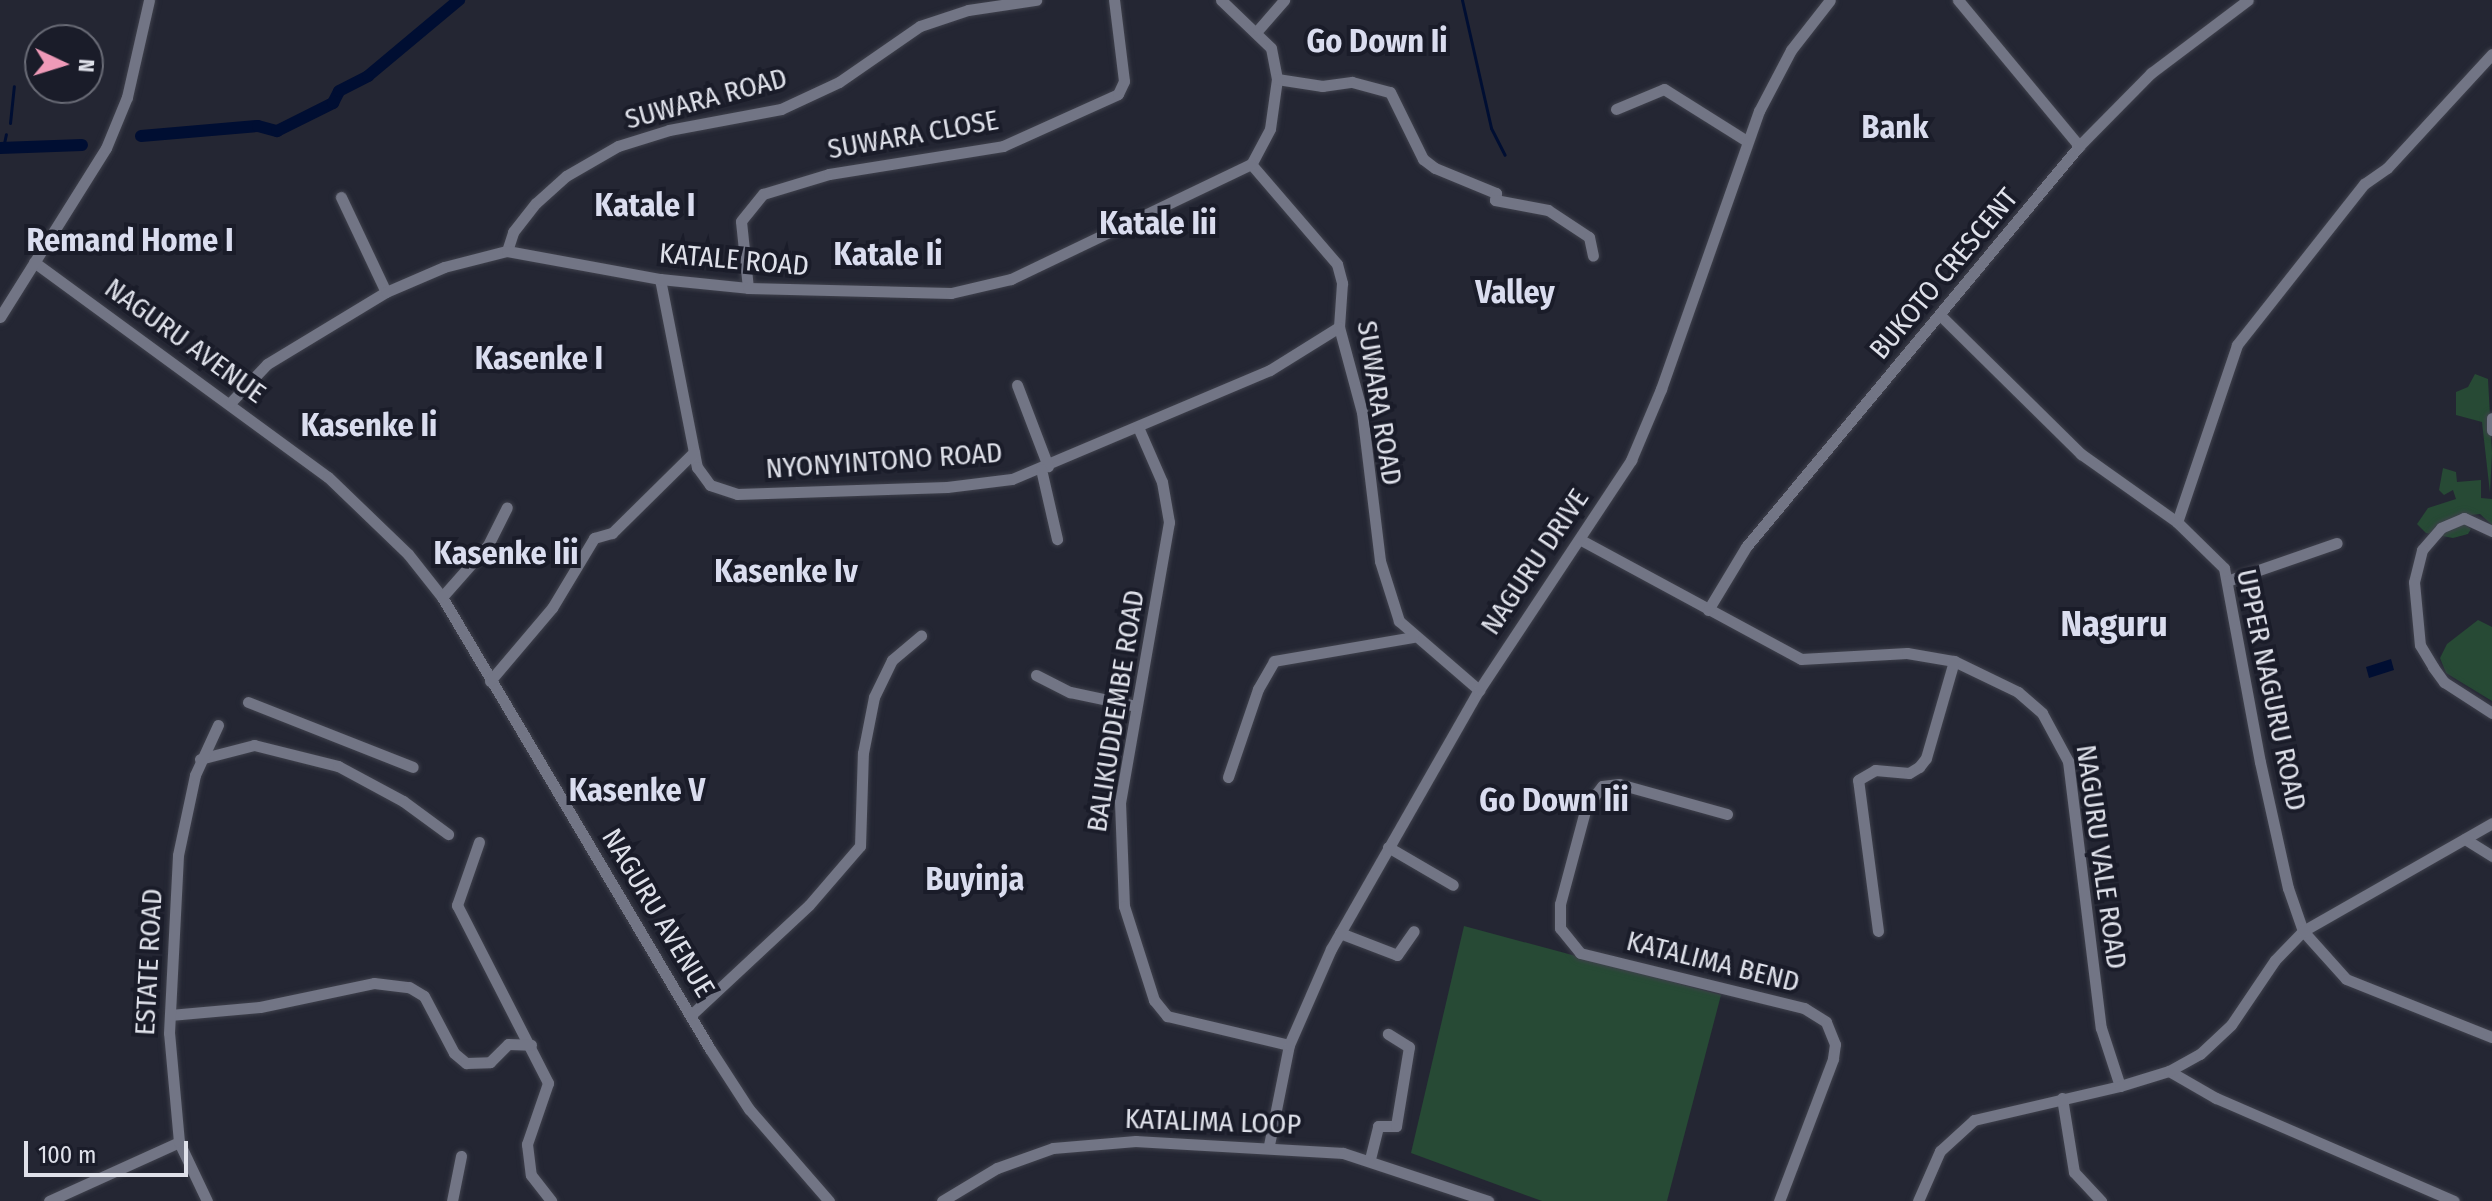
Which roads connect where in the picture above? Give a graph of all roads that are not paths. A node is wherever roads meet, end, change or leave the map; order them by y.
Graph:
1 (149, 0) edge
2 (1036, 0) edge
3 (1114, 0) edge
4 (1221, 0) edge
5 (1284, 0) edge
6 (1830, 0) edge
7 (1958, 0) edge
8 (2246, 1) edge
9 (1258, 30) junction
10 (2492, 54) edge
11 (1277, 79) junction
12 (1616, 109) dead end
13 (1747, 141) junction
14 (2079, 146) junction
15 (1251, 164) junction
16 (341, 197) dead end
17 (507, 251) junction
18 (1593, 256) dead end
19 (34, 262) junction
20 (660, 279) junction
21 (748, 288) junction
22 (386, 292) junction
23 (1941, 316) junction
24 (0, 317) edge
25 (1339, 327) junction
26 (1017, 385) dead end
27 (231, 402) junction
28 (2492, 418) edge
29 (1138, 427) junction
30 (2492, 430) edge
31 (694, 452) junction
32 (1045, 467) junction
33 (507, 507) dead end
34 (2177, 522) junction
35 (2492, 531) edge
36 (1057, 539) dead end
37 (1581, 540) junction
38 (2337, 543) dead end
39 (2227, 581) junction
40 (442, 597) junction
41 (1708, 610) junction
42 (921, 636) dead end
43 (1413, 637) junction
44 (1954, 661) junction
45 (1036, 675) dead end
46 (490, 681) junction
47 (1479, 690) junction
48 (248, 702) dead end
49 (1136, 706) junction
50 (2492, 713) edge
51 (218, 725) dead end
52 (200, 759) junction
53 (413, 767) dead end
54 (1228, 777) dead end
55 (1727, 814) dead end
56 (2492, 823) edge
57 (448, 834) dead end
58 (2465, 839) junction
59 (479, 842) dead end
60 (1388, 847) junction
61 (2492, 856) edge
62 (1453, 885) dead end
63 (1414, 931) dead end
64 (1878, 931) dead end
65 (2303, 931) junction
66 (1340, 933) junction
67 (170, 1015) junction
68 (691, 1015) junction
69 (1388, 1034) dead end
70 (2492, 1037) edge
71 (531, 1045) junction
72 (1289, 1045) junction
73 (2169, 1071) junction
74 (2120, 1086) junction
75 (2062, 1098) junction
76 (179, 1142) junction
77 (1269, 1145) junction
78 (461, 1156) dead end
79 (1370, 1159) junction
80 (49, 1201) edge
81 (207, 1201) edge
82 (452, 1201) edge
83 (551, 1201) edge
84 (829, 1201) edge
85 (942, 1201) edge
86 (1488, 1201) edge
87 (1779, 1201) edge
88 (1918, 1201) edge
89 (2101, 1201) edge
90 (2454, 1201) edge

1 - 19 street
2 - 17 street, SUWARA ROAD
3 - 21 street, SUWARA CLOSE
4 - 9 street
5 - 9 street
6 - 13 street, NAGURU DRIVE
7 - 14 street
8 - 14 street, BUKOTO CRESCENT
9 - 11 street
10 - 34 street
11 - 15 street
11 - 18 street
12 - 13 street
13 - 37 street, NAGURU DRIVE
14 - 23 street, BUKOTO CRESCENT
15 - 21 street, KATALE ROAD
15 - 25 street, SUWARA ROAD
16 - 22 street
17 - 20 street, KATALE ROAD
17 - 22 street, KATALE ROAD
19 - 24 street
19 - 27 street, NAGURU AVENUE
20 - 21 street, KATALE ROAD
20 - 31 street, NYONYINTONO ROAD
22 - 27 street, KATALE ROAD
23 - 34 street, UPPER NAGURU ROAD
23 - 41 street, BUKOTO CRESCENT
25 - 29 street, NYONYINTONO ROAD
25 - 43 street, SUWARA ROAD
26 - 32 street
27 - 40 street, NAGURU AVENUE
28 - 30 street
29 - 32 street, NYONYINTONO ROAD
29 - 49 street, BALIKUDDEMBE ROAD
31 - 32 street, NYONYINTONO ROAD
31 - 46 street
32 - 36 street
33 - 40 street
34 - 39 street, UPPER NAGURU ROAD
35 - 50 street
37 - 41 street, NAGURU VALE ROAD
37 - 47 street, NAGURU DRIVE
38 - 39 street
39 - 65 street, UPPER NAGURU ROAD
40 - 46 street, NAGURU AVENUE
41 - 44 street, NAGURU VALE ROAD
42 - 68 street
43 - 47 street, SUWARA ROAD
43 - 54 street
44 - 64 street
44 - 74 street, NAGURU VALE ROAD
45 - 49 street
46 - 68 street, NAGURU AVENUE
47 - 60 street, NAGURU DRIVE
48 - 53 street
49 - 72 street, BALIKUDDEMBE ROAD
51 - 52 street, ESTATE ROAD
52 - 57 street
52 - 67 street, ESTATE ROAD
55 - 87 street, KATALIMA BEND
56 - 58 street
58 - 61 street
58 - 65 street
59 - 71 street
60 - 62 street
60 - 66 street, NAGURU DRIVE
63 - 66 street
65 - 70 street
65 - 73 street
66 - 72 street, NAGURU DRIVE
67 - 71 street
67 - 76 street, ESTATE ROAD
68 - 84 street, NAGURU AVENUE
69 - 79 street
71 - 83 street
72 - 77 street, NAGURU DRIVE
73 - 74 street
73 - 90 street
74 - 75 street
75 - 88 street
75 - 89 street
76 - 80 street
76 - 81 street, ESTATE ROAD
77 - 79 street, KATALIMA LOOP
77 - 85 street, KATALIMA LOOP
78 - 82 street
79 - 86 street, KATALIMA LOOP

